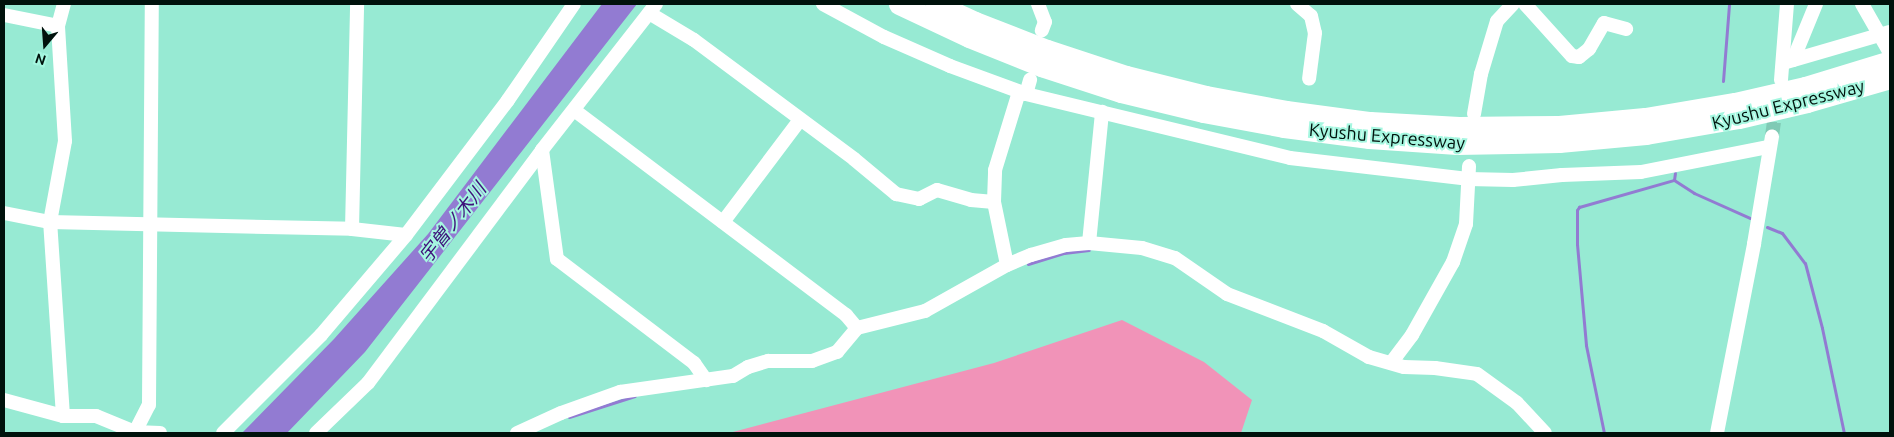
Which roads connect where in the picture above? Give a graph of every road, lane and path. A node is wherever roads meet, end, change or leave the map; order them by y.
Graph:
1 (64, 4) edge
2 (152, 4) edge
3 (356, 4) edge
4 (574, 4) edge
5 (824, 4) edge
6 (899, 4) edge
7 (936, 4) edge
8 (1038, 4) edge
9 (1297, 4) edge
10 (1514, 4) edge
11 (1525, 4) edge
12 (1787, 4) edge
13 (1816, 4) edge
14 (1862, 4) edge
15 (652, 8) edge
16 (4, 14) edge
17 (58, 26) junction
18 (1626, 29) dead end
19 (1042, 30) dead end
20 (1886, 33) edge
21 (1890, 53) edge
22 (1890, 61) edge
23 (1788, 62) junction
24 (1890, 78) edge
25 (1308, 79) dead end
26 (1030, 80) dead end
27 (1781, 80) dead end
28 (1022, 93) junction
29 (574, 110) junction
30 (1102, 112) junction
31 (1474, 114) dead end
32 (800, 120) junction
33 (542, 150) junction
34 (1468, 173) junction
35 (994, 202) junction
36 (4, 213) edge
37 (50, 222) junction
38 (723, 222) junction
39 (152, 224) junction
40 (352, 229) junction
41 (406, 235) junction
42 (1089, 243) junction
43 (1007, 265) junction
44 (857, 328) junction
45 (1391, 363) junction
46 (706, 380) junction
47 (4, 400) edge
48 (63, 416) junction
49 (135, 432) edge
50 (160, 433) edge
51 (224, 433) edge
52 (316, 433) edge
53 (517, 433) edge
54 (1545, 433) edge
55 (1717, 433) edge

1 - 17 street
2 - 39 street
3 - 40 street
4 - 41 street
5 - 28 street
6 - 24 highway, Kyushu Expressway
7 - 22 highway, Kyushu Expressway
8 - 19 street
9 - 25 street
10 - 31 street
11 - 18 street
12 - 23 street
13 - 23 street
14 - 20 street
15 - 29 street
15 - 32 street
16 - 17 street
17 - 37 street
20 - 21 street
20 - 23 street
23 - 27 street
26 - 28 street
28 - 30 street
28 - 35 street
29 - 33 street
29 - 38 street
30 - 34 street
30 - 42 street
32 - 35 street
32 - 38 street
33 - 46 street
33 - 52 street
34 - 45 street
34 - 55 street
35 - 43 street
36 - 37 street
37 - 39 street
37 - 48 street
38 - 44 street
39 - 40 street
39 - 49 street
40 - 41 street
41 - 51 street
42 - 43 street
42 - 45 street
43 - 44 street
44 - 46 street
45 - 54 street
46 - 53 street
47 - 48 street
48 - 49 street
49 - 50 street

